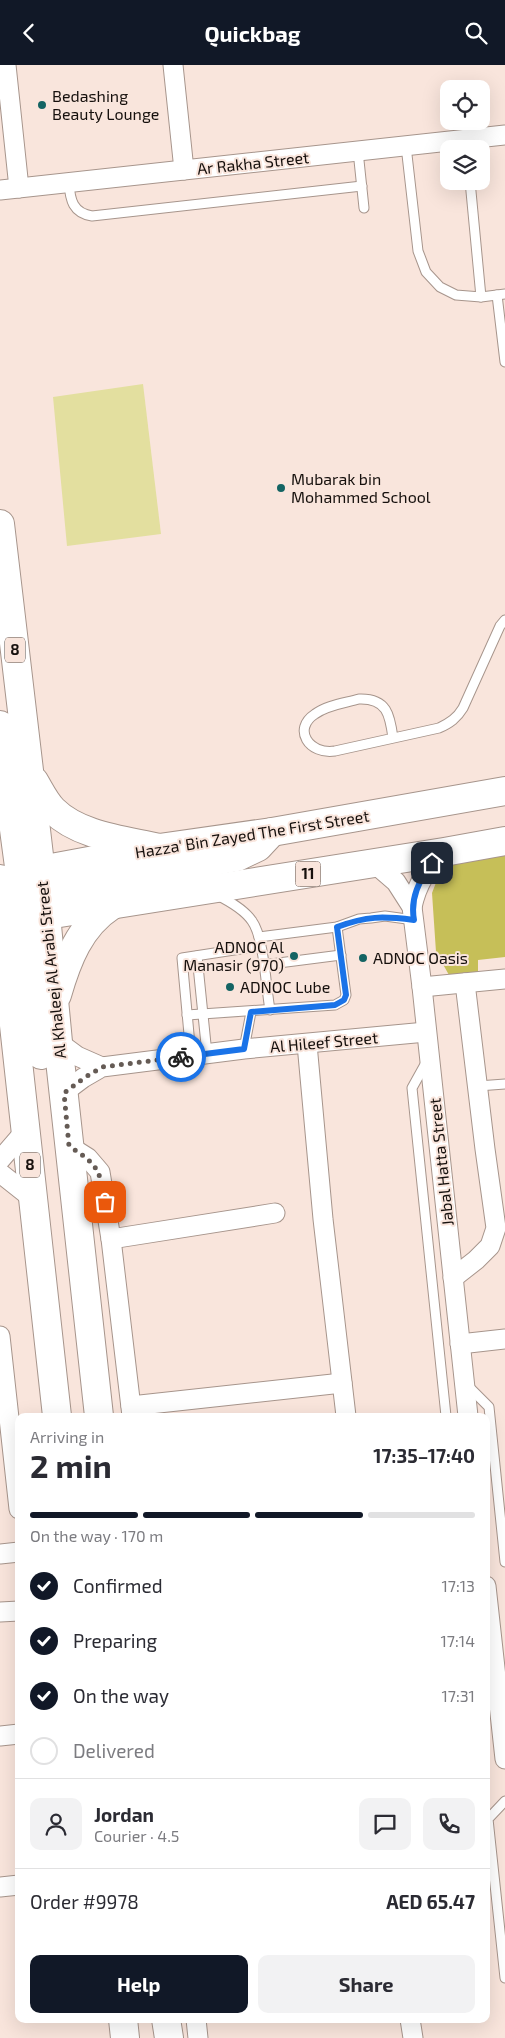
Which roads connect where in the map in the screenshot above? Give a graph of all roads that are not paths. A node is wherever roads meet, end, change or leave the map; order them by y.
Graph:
1 (6, 65) edge
2 (173, 65) edge
3 (505, 135) edge
4 (484, 140) edge
5 (440, 145) edge
6 (406, 146) junction
7 (358, 151) junction
8 (184, 170) junction
9 (69, 183) junction
10 (362, 186) junction
11 (20, 188) junction
12 (0, 190) edge
13 (471, 190) edge
14 (364, 208) dead end
15 (501, 294) edge
16 (482, 297) junction
17 (505, 362) edge
18 (0, 524) edge
19 (505, 620) edge
20 (0, 725) edge
21 (393, 738) junction
22 (31, 777) junction
23 (505, 791) edge
24 (272, 832) junction
25 (505, 841) edge
26 (159, 847) junction
27 (444, 852) junction
28 (374, 863) junction
29 (207, 890) junction
30 (18, 896) edge
31 (111, 906) junction
32 (413, 914) junction
33 (337, 927) junction
34 (259, 941) junction
35 (341, 955) junction
36 (197, 956) junction
37 (263, 965) junction
38 (505, 979) edge
39 (466, 983) junction
40 (422, 987) junction
41 (55, 1001) junction
42 (7, 1007) edge
43 (270, 1010) junction
44 (251, 1012) junction
45 (203, 1013) junction
46 (187, 1015) junction
47 (426, 1033) junction
48 (58, 1042) junction
49 (307, 1044) junction
50 (244, 1049) junction
51 (199, 1055) junction
52 (429, 1056) junction
53 (102, 1067) junction
54 (505, 1084) edge
55 (478, 1086) junction
56 (64, 1093) junction
57 (26, 1130) junction
58 (68, 1135) junction
59 (0, 1160) edge
60 (0, 1173) edge
61 (33, 1199) junction
62 (275, 1213) dead end
63 (111, 1239) junction
64 (453, 1279) junction
65 (0, 1336) edge
66 (505, 1339) edge
67 (460, 1344) junction
68 (464, 1382) junction
69 (342, 1383) junction
70 (131, 1411) edge
71 (57, 1413) edge
72 (99, 1413) edge
73 (346, 1413) edge
74 (446, 1413) edge
75 (468, 1413) edge
76 (490, 1413) edge
77 (490, 1417) edge
78 (6, 1456) edge
79 (15, 1493) edge
80 (15, 1552) edge
81 (0, 1554) edge
82 (505, 1562) edge
83 (15, 1611) edge
84 (0, 1612) edge
85 (490, 1638) edge
86 (501, 1674) edge
87 (498, 1728) edge
88 (15, 1734) edge
89 (0, 1736) edge
90 (505, 1759) edge
91 (505, 1801) edge
92 (490, 1817) edge
93 (490, 1838) edge
94 (15, 1885) edge
95 (0, 1887) edge
96 (505, 1978) edge
97 (123, 2023) edge
98 (167, 2023) edge
99 (196, 2023) edge
100 (411, 2023) edge
101 (125, 2038) edge
102 (169, 2038) edge
103 (198, 2038) edge
104 (413, 2038) edge

1 - 11 street
2 - 8 street
3 - 4 street, Ar Rakha Street
5 - 6 street, Ar Rakha Street
6 - 7 street, Ar Rakha Street
6 - 16 lane
7 - 8 street, Ar Rakha Street
7 - 10 lane
8 - 9 street, Ar Rakha Street
9 - 10 lane
9 - 11 street, Ar Rakha Street
10 - 14 lane
11 - 12 street, Ar Rakha Street
13 - 16 lane
15 - 16 lane
15 - 17 lane
18 - 22 main road, Al Khaleej Al Arabi Street / 8
19 - 21 lane
20 - 30 main road
21 - 21 lane
22 - 26 main road
22 - 30 main road, Al Khaleej Al Arabi Street / 8
23 - 24 main road, Hazza' Bin Zayed The First Street
24 - 26 main road, Hazza' Bin Zayed The First Street
24 - 30 main road
25 - 27 main road, 11
26 - 30 main road, Hazza' Bin Zayed The First Street
27 - 28 main road, 11
27 - 32 street, Jabal Hatta Street
28 - 29 main road, 11
28 - 32 street, Jabal Hatta Street
29 - 31 main road, 11
29 - 34 lane
30 - 31 main road, 11
30 - 41 main road, Al Khaleej Al Arabi Street / 8
30 - 42 main road, Al Khaleej Al Arabi Street / 8
30 - 58 main road
31 - 41 main road
32 - 33 lane
32 - 40 street, Jabal Hatta Street
33 - 34 lane
33 - 35 lane
34 - 36 lane
34 - 37 lane
35 - 37 lane
35 - 43 lane
36 - 45 lane
36 - 46 lane
37 - 43 lane
38 - 39 street
39 - 40 street
39 - 55 street
40 - 47 street, Jabal Hatta Street
41 - 48 main road, Al Khaleej Al Arabi Street / 8
42 - 57 main road, Al Khaleej Al Arabi Street / 8
43 - 44 lane
44 - 45 lane
44 - 50 lane
45 - 46 lane
45 - 51 lane
46 - 51 lane
47 - 49 street, Al Hileef Street
47 - 52 street, Jabal Hatta Street
48 - 53 street
48 - 56 main road, Al Khaleej Al Arabi Street / 8
49 - 50 street, Al Hileef Street
49 - 69 street
50 - 51 street, Al Hileef Street
51 - 53 street, Al Hileef Street
52 - 64 street, Jabal Hatta Street
52 - 74 lane
53 - 56 street, Al Hileef Street
54 - 55 lane
55 - 64 street
56 - 58 main road, Al Khaleej Al Arabi Street / 8
57 - 59 street
57 - 61 main road, Al Khaleej Al Arabi Street / 8
58 - 63 street
58 - 72 main road, Al Khaleej Al Arabi Street / 8
60 - 61 street
61 - 71 main road, Al Khaleej Al Arabi Street / 8
62 - 63 street
63 - 70 street
64 - 67 street, Jabal Hatta Street
65 - 78 street
66 - 67 street
67 - 68 street, Jabal Hatta Street
68 - 75 street, Jabal Hatta Street
68 - 76 lane
69 - 70 street
69 - 73 street
77 - 82 lane
78 - 79 street
80 - 81 street
83 - 84 street
85 - 86 street
86 - 87 street
87 - 90 street
88 - 89 street
91 - 92 lane
93 - 96 lane
94 - 95 street
97 - 101 main road
98 - 102 main road
99 - 103 street
100 - 104 street

